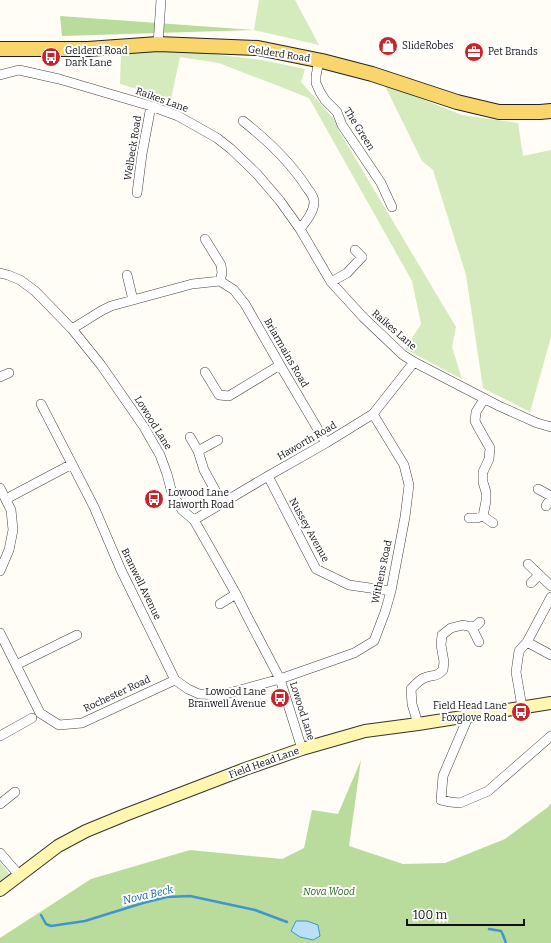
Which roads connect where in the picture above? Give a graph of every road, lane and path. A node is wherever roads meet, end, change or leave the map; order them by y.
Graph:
1 (161, 0) edge
2 (158, 44) junction
3 (0, 49) edge
4 (319, 60) junction
5 (0, 75) edge
6 (151, 106) junction
7 (551, 111) edge
8 (243, 121) dead end
9 (137, 193) dead end
10 (392, 207) dead end
11 (300, 229) junction
12 (205, 239) dead end
13 (355, 250) dead end
14 (0, 273) edge
15 (127, 275) dead end
16 (220, 281) junction
17 (331, 282) junction
18 (133, 300) junction
19 (72, 329) junction
20 (414, 362) junction
21 (280, 366) junction
22 (205, 372) dead end
23 (9, 373) dead end
24 (0, 377) edge
25 (484, 399) junction
26 (41, 404) dead end
27 (373, 414) junction
28 (551, 427) edge
29 (190, 437) dead end
30 (218, 440) dead end
31 (326, 443) junction
32 (198, 451) junction
33 (72, 464) junction
34 (268, 476) junction
35 (0, 488) edge
36 (538, 489) dead end
37 (551, 497) edge
38 (6, 499) junction
39 (222, 503) junction
40 (546, 506) dead end
41 (483, 516) junction
42 (468, 518) dead end
43 (194, 520) junction
44 (493, 523) dead end
45 (528, 564) dead end
46 (0, 571) edge
47 (540, 575) junction
48 (531, 583) dead end
49 (551, 586) edge
50 (391, 591) junction
51 (236, 594) junction
52 (551, 597) edge
53 (220, 604) dead end
54 (480, 622) dead end
55 (471, 627) junction
56 (0, 633) edge
57 (77, 635) dead end
58 (479, 642) dead end
59 (527, 642) junction
60 (551, 655) edge
61 (16, 664) junction
62 (280, 679) junction
63 (175, 680) junction
64 (551, 703) edge
65 (522, 707) junction
66 (469, 715) junction
67 (32, 718) dead end
68 (418, 724) junction
69 (0, 736) edge
70 (551, 736) edge
71 (302, 749) junction
72 (15, 792) dead end
73 (0, 804) edge
74 (0, 853) edge
75 (19, 875) junction
76 (0, 890) edge

1 - 2 street
2 - 3 main road, Gelderd Road
2 - 4 main road, Gelderd Road
4 - 7 main road, Gelderd Road
4 - 10 street, The Green
5 - 6 street, Raikes Lane
6 - 9 street, Welbeck Road
6 - 11 street, Raikes Lane
8 - 11 street
11 - 17 street, Raikes Lane
12 - 16 street
13 - 17 street
14 - 19 street, Lowood Lane
15 - 18 street
16 - 18 street
16 - 21 street, Briarmains Road
17 - 20 street, Raikes Lane
18 - 19 street
19 - 43 street, Lowood Lane
20 - 25 street, Raikes Lane
20 - 27 street, Haworth Road
21 - 22 street
21 - 31 street, Briarmains Road
23 - 24 street
25 - 28 street, Raikes Lane
25 - 41 street
26 - 33 street, Branwell Avenue
27 - 31 street, Haworth Road
27 - 50 street, Withens Road
29 - 32 street
30 - 32 street
31 - 34 street, Haworth Road
32 - 39 street
33 - 38 street
33 - 63 street, Branwell Avenue
34 - 39 street, Haworth Road
34 - 50 street, Nussey Avenue
35 - 38 street
36 - 37 street
37 - 40 street
38 - 46 street
39 - 43 street, Haworth Road
41 - 42 street
41 - 44 street
43 - 51 street, Lowood Lane
45 - 47 street
47 - 48 street
47 - 49 street
50 - 62 street, Withens Road
51 - 53 street
51 - 62 street, Lowood Lane
52 - 59 street
54 - 55 street
55 - 58 street
55 - 68 street
56 - 61 street, Rochester Road
57 - 61 street
59 - 60 street
59 - 65 street
61 - 63 street, Rochester Road
62 - 63 street
62 - 71 street, Lowood Lane
64 - 65 main road, Field Head Lane
65 - 66 main road, Field Head Lane
66 - 68 main road, Field Head Lane
66 - 70 street
67 - 69 street
68 - 71 main road, Field Head Lane
71 - 75 main road, Field Head Lane
72 - 73 street
74 - 75 street
75 - 76 main road, Field Head Lane

